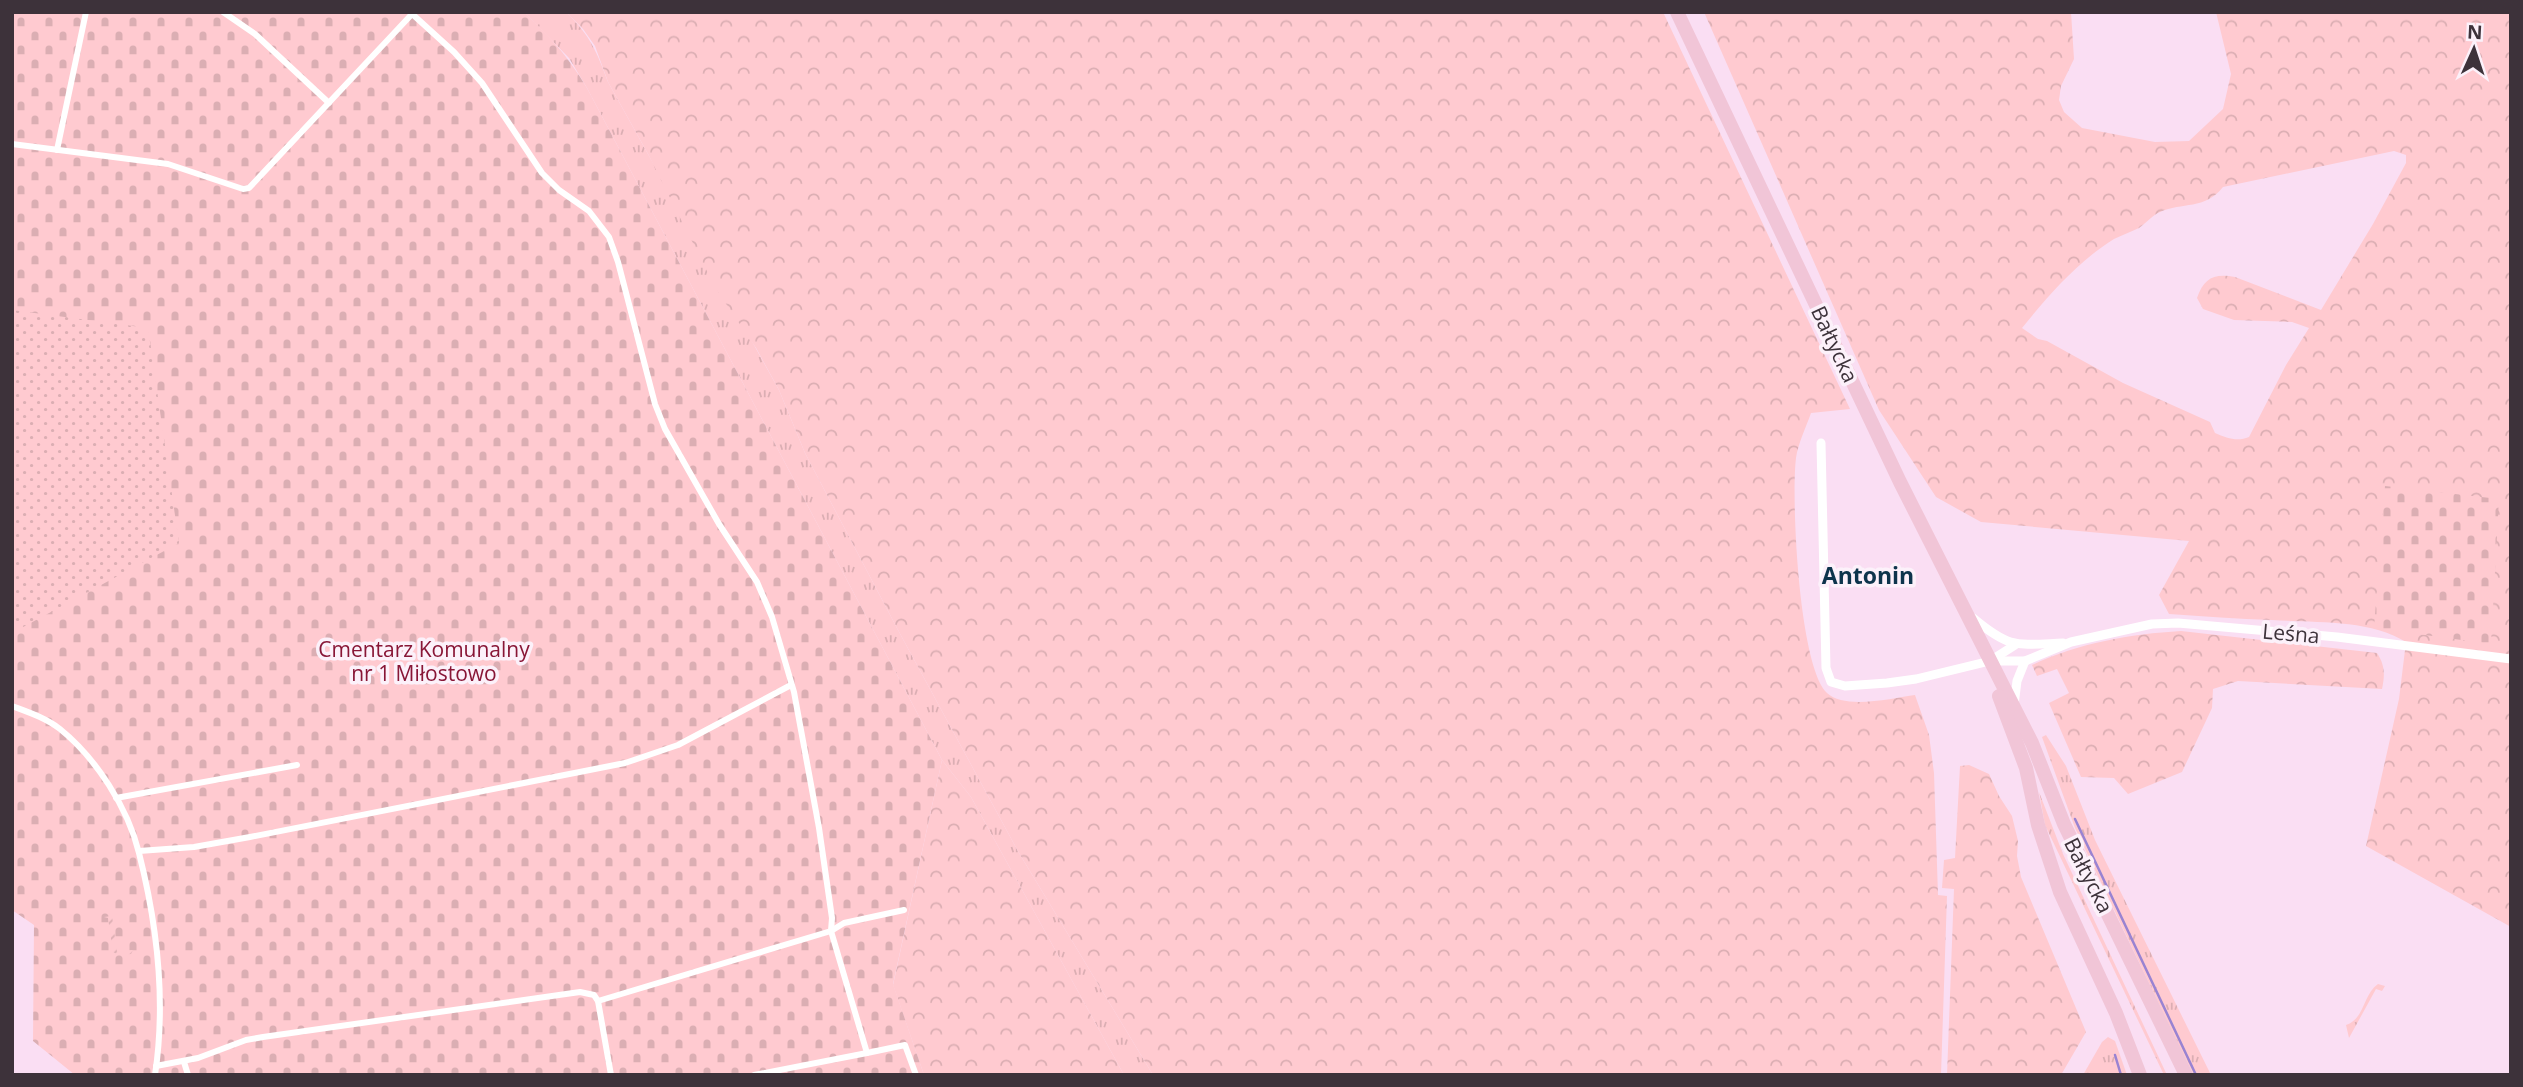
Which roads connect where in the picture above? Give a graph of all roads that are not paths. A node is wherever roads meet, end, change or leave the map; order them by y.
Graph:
1 (86, 12) edge
2 (223, 12) edge
3 (1677, 12) edge
4 (411, 13) edge
5 (329, 103) junction
6 (12, 144) edge
7 (57, 150) junction
8 (1821, 443) dead end
9 (1967, 614) junction
10 (2071, 642) junction
11 (2015, 645) junction
12 (2511, 659) edge
13 (2025, 661) junction
14 (1992, 667) junction
15 (791, 685) junction
16 (12, 706) edge
17 (2014, 707) junction
18 (297, 765) dead end
19 (116, 798) junction
20 (139, 851) junction
21 (904, 910) dead end
22 (831, 931) junction
23 (598, 1001) junction
24 (2126, 1039) junction
25 (867, 1053) junction
26 (184, 1062) junction
27 (156, 1066) junction
28 (155, 1075) edge
29 (188, 1075) edge
30 (611, 1075) edge
31 (754, 1075) edge
32 (916, 1075) edge
33 (2134, 1075) edge
34 (2140, 1075) edge
35 (2186, 1075) edge

1 - 7 street
2 - 5 street
3 - 9 main road, Bałtycka
4 - 5 street
4 - 15 street
5 - 7 street
6 - 7 street
8 - 14 street
9 - 11 street
9 - 14 main road, Bałtycka
10 - 11 street, Leśna
10 - 12 street, Leśna
10 - 13 street, Leśna
11 - 14 street, Leśna
13 - 14 street, Leśna
13 - 17 street
14 - 17 main road, Bałtycka
14 - 24 main road, Bałtycka
15 - 20 street
15 - 22 street
16 - 19 street
17 - 35 main road, Bałtycka
18 - 19 street
19 - 20 street
20 - 27 street
21 - 22 street
22 - 23 street
22 - 25 street
23 - 26 street
23 - 30 street
24 - 33 main road
24 - 34 main road, Bałtycka
25 - 31 street
25 - 32 street
26 - 27 street
26 - 29 street
27 - 28 street

